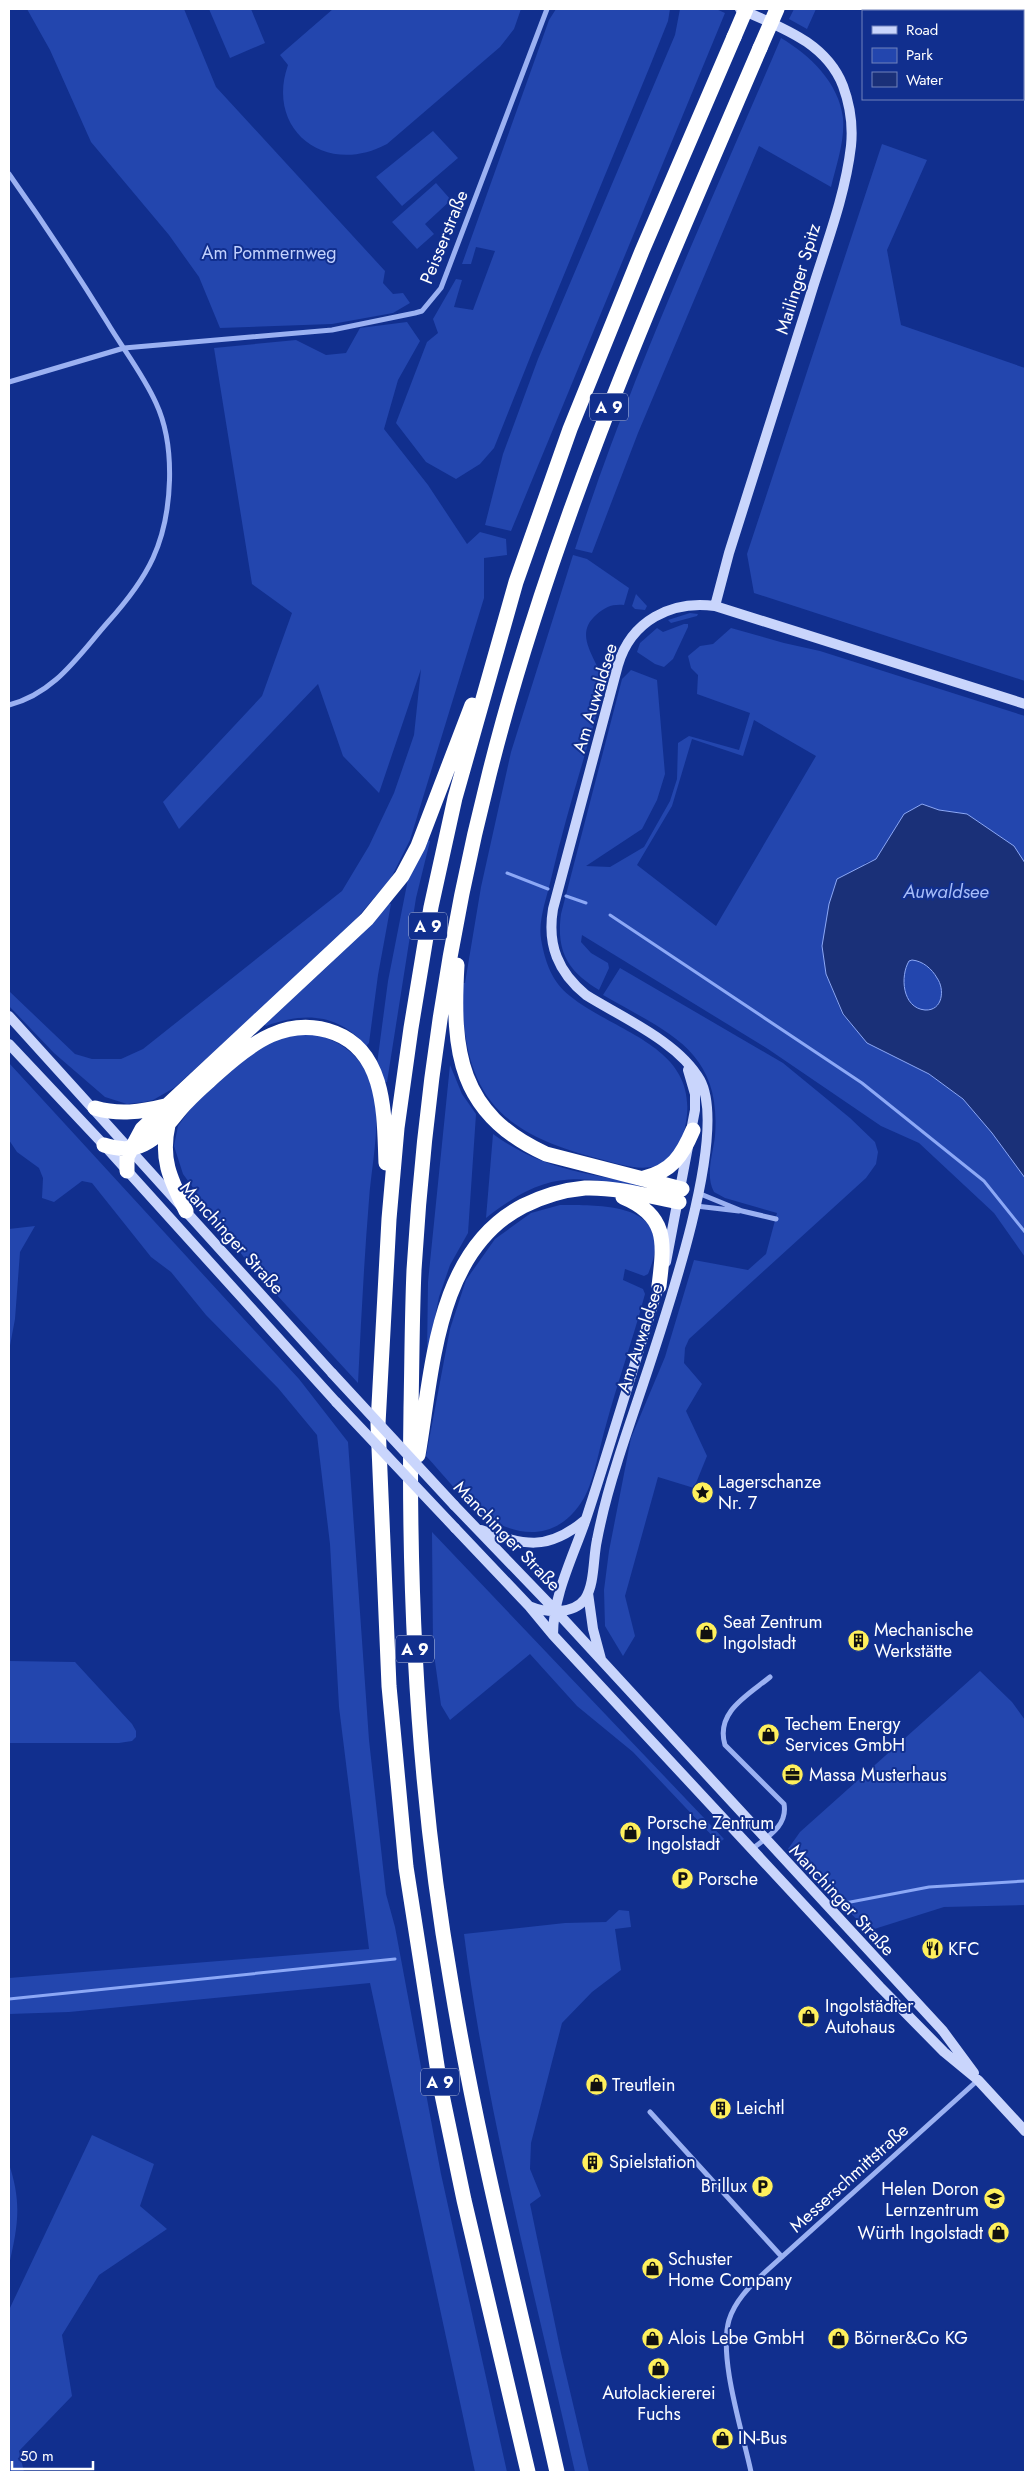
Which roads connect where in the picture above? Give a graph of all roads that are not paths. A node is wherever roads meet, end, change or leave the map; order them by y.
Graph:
1 (547, 9) edge
2 (740, 9) edge
3 (746, 9) edge
4 (777, 9) edge
5 (9, 174) edge
6 (124, 348) junction
7 (9, 382) edge
8 (715, 606) junction
9 (499, 638) junction
10 (1025, 704) edge
11 (9, 705) edge
12 (460, 903) junction
13 (9, 1016) edge
14 (9, 1044) edge
15 (683, 1058) junction
16 (167, 1105) junction
17 (94, 1108) junction
18 (168, 1125) junction
19 (693, 1130) junction
20 (104, 1145) junction
21 (130, 1148) junction
22 (127, 1171) junction
23 (643, 1178) junction
24 (596, 1188) junction
25 (698, 1193) junction
26 (680, 1195) junction
27 (695, 1206) junction
28 (186, 1211) junction
29 (742, 1211) junction
30 (389, 1219) junction
31 (776, 1219) dead end
32 (659, 1286) junction
33 (410, 1503) junction
34 (585, 1520) junction
35 (480, 1530) junction
36 (588, 1593) junction
37 (529, 1606) junction
38 (556, 1611) junction
39 (554, 1635) junction
40 (602, 1663) junction
41 (770, 1676) dead end
42 (764, 1839) junction
43 (752, 1849) junction
44 (978, 2080) junction
45 (650, 2112) dead end
46 (1025, 2131) edge
47 (782, 2257) junction
48 (528, 2472) edge
49 (557, 2472) edge
50 (752, 2472) edge

1 - 6 street, Peisserstraße
2 - 8 main road, Mailinger Spitz
3 - 9 highway, A 9, bridge
4 - 12 highway, A 9, bridge
5 - 6 street
6 - 7 street, Peisserstraße
6 - 11 street
8 - 10 main road, Am Auwaldsee
8 - 15 main road, Am Auwaldsee
9 - 16 highway
9 - 30 highway, A 9
12 - 23 highway
12 - 33 highway, A 9
13 - 17 main road, Manchinger Straße
14 - 20 main road, Manchinger Straße
15 - 19 main road, Am Auwaldsee
15 - 25 main road, Am Auwaldsee
16 - 17 highway
16 - 21 highway
17 - 21 main road, Manchinger Straße
18 - 21 highway
18 - 28 highway
18 - 30 highway
19 - 23 highway
19 - 26 main road, Am Auwaldsee
20 - 21 highway
20 - 22 main road, Manchinger Straße
21 - 22 highway
21 - 28 main road, Manchinger Straße
22 - 37 main road, Manchinger Straße, bridge
23 - 26 highway
24 - 26 highway
24 - 32 highway
24 - 33 highway
25 - 26 main road
25 - 27 main road, Am Auwaldsee
25 - 29 street
26 - 27 main road
26 - 32 main road, Am Auwaldsee
27 - 29 street
27 - 36 main road, Am Auwaldsee
28 - 35 main road, Manchinger Straße, bridge
29 - 31 street
30 - 48 highway, A 9
32 - 34 main road, Am Auwaldsee
33 - 49 highway, A 9
34 - 35 main road
34 - 38 main road, Am Auwaldsee
35 - 38 main road, Manchinger Straße
36 - 38 main road
36 - 40 main road, Am Auwaldsee
37 - 38 main road
37 - 39 main road, Manchinger Straße
38 - 39 main road, Am Auwaldsee
38 - 40 main road, Manchinger Straße
39 - 43 main road, Manchinger Straße
40 - 42 main road, Manchinger Straße
41 - 42 street
42 - 43 street
42 - 44 main road, Manchinger Straße
43 - 44 main road, Manchinger Straße
44 - 46 main road, Manchinger Straße
44 - 47 street, Messerschmittstraße
45 - 47 street
47 - 50 street, Messerschmittstraße

